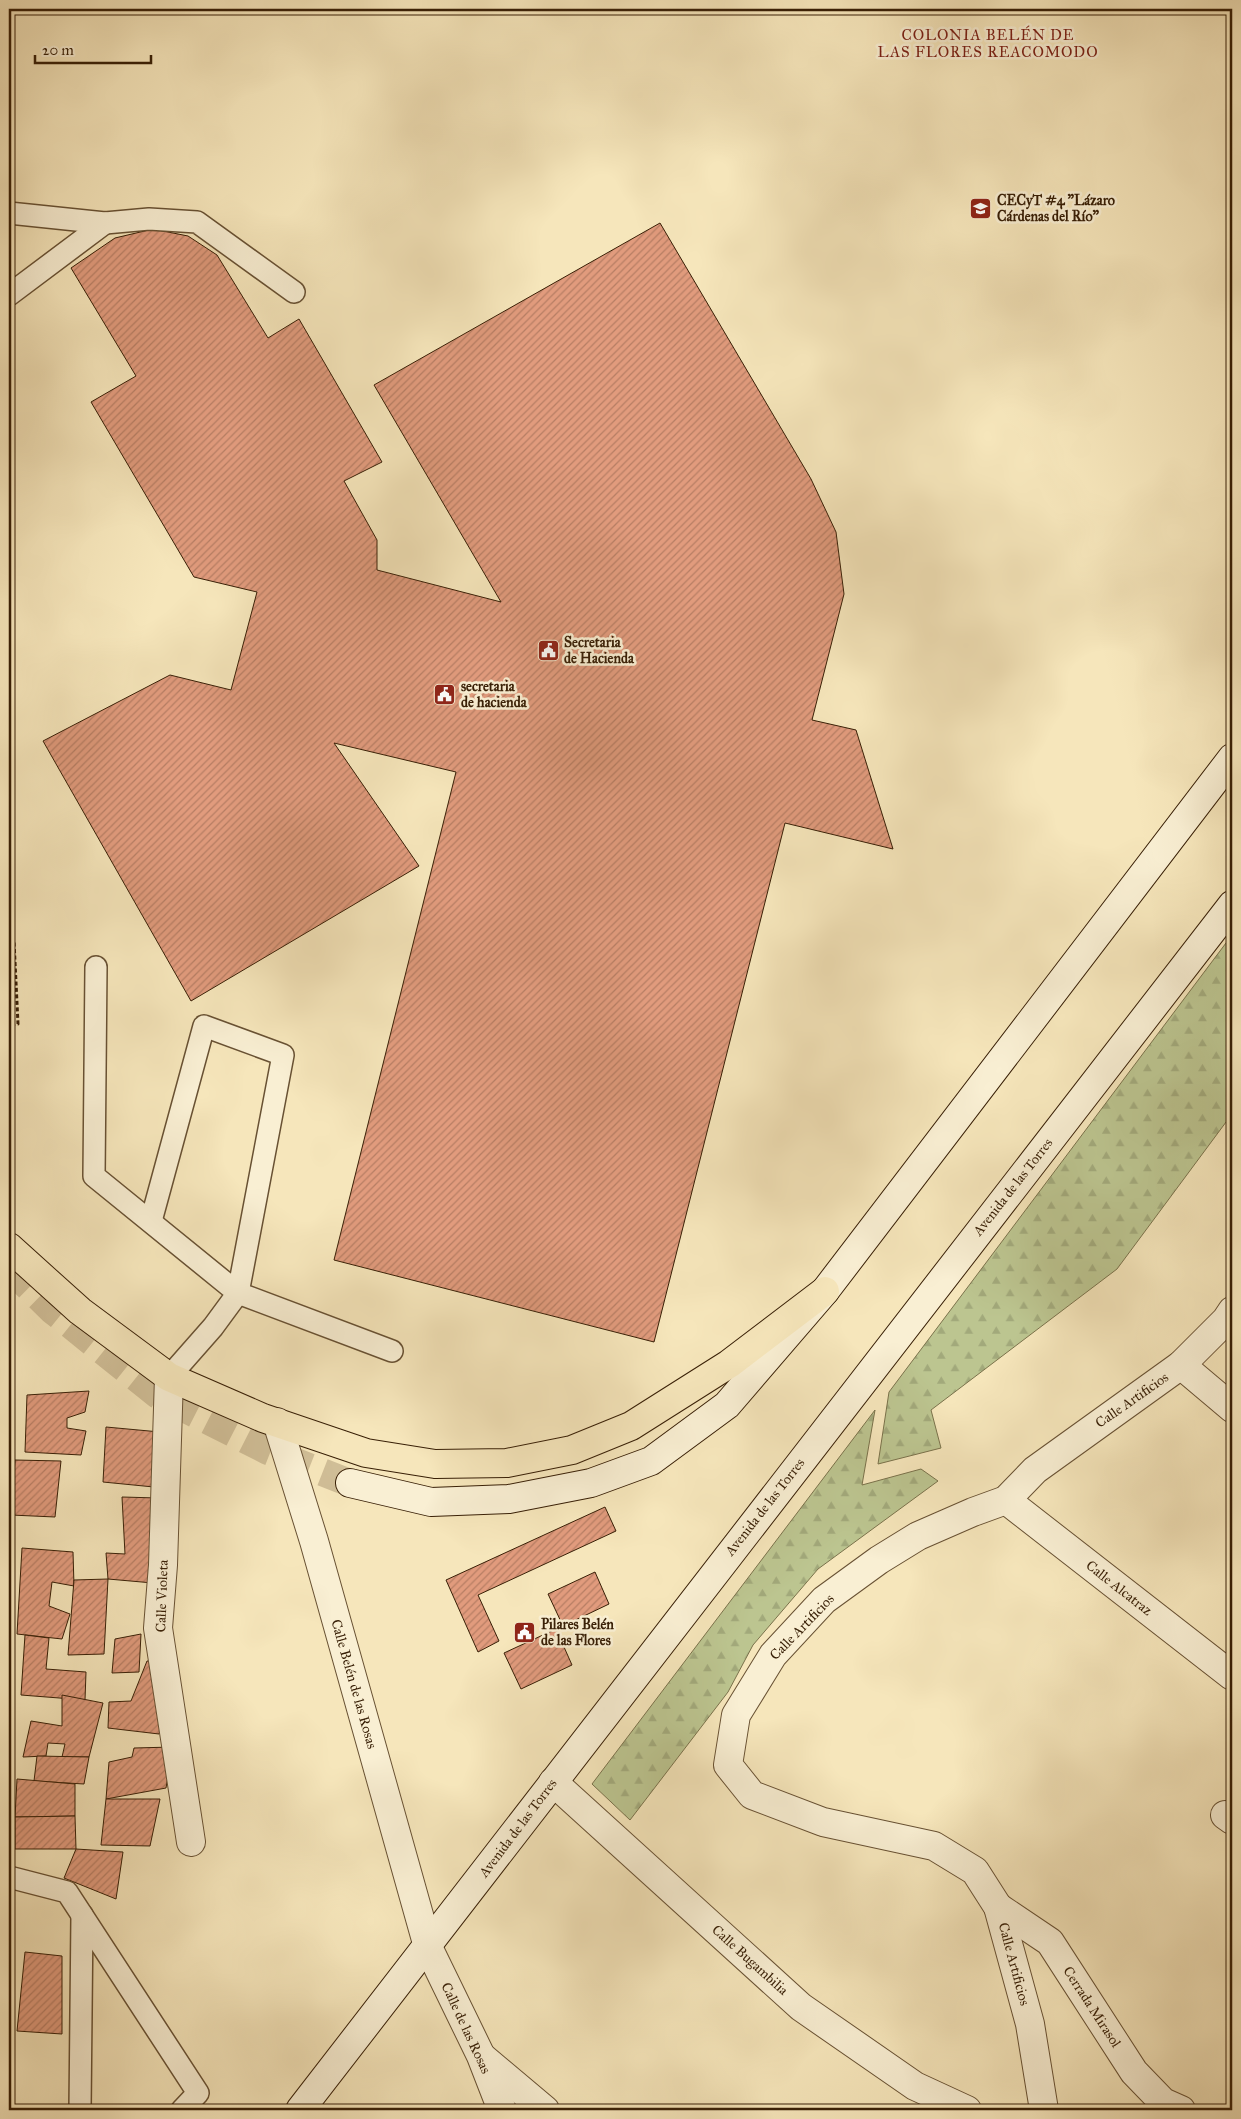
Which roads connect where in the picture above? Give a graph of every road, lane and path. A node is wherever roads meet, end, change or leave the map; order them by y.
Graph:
1 (9, 213) edge
2 (105, 223) junction
3 (294, 292) dead end
4 (9, 295) edge
5 (1232, 758) edge
6 (1232, 905) edge
7 (9, 941) edge
8 (96, 967) dead end
9 (9, 1025) edge
10 (151, 1221) junction
11 (9, 1247) edge
12 (825, 1291) junction
13 (238, 1293) junction
14 (1232, 1311) edge
15 (392, 1351) dead end
16 (1181, 1365) junction
17 (169, 1378) junction
18 (1232, 1408) edge
19 (277, 1422) junction
20 (350, 1483) tunnel mouth
21 (1006, 1500) junction
22 (1232, 1676) edge
23 (553, 1782) junction
24 (190, 1842) dead end
25 (9, 1877) edge
26 (998, 1907) junction
27 (82, 1915) junction
28 (428, 1947) junction
29 (481, 2056) junction
30 (307, 2106) edge
31 (547, 2109) edge
32 (80, 2110) edge
33 (182, 2110) edge
34 (502, 2110) edge
35 (967, 2110) edge
36 (1044, 2110) edge
37 (1182, 2110) edge

1 - 2 lane
2 - 3 lane
2 - 4 lane
5 - 12 street
6 - 23 street, Avenida de las Torres
7 - 9 path
8 - 10 lane
10 - 13 lane
10 - 13 lane
11 - 17 highway
12 - 19 highway
12 - 20 street
13 - 15 lane
13 - 17 lane
14 - 16 street, Calle Artificios
16 - 18 street
16 - 21 street, Calle Artificios
17 - 19 highway
17 - 24 street, Calle Violeta
19 - 28 street, Calle Belén de las Rosas
21 - 22 street, Calle Alcatraz
21 - 26 street, Calle Artificios
23 - 28 street, Avenida de las Torres
23 - 35 street, Calle Bugambilia
25 - 27 lane
26 - 36 street, Calle Artificios
26 - 37 street, Cerrada Mirasol
27 - 32 lane
27 - 33 lane
28 - 29 street, Calle de las Rosas
28 - 30 street, Avenida de las Torres
29 - 31 street
29 - 34 street, Calle de las Rosas

